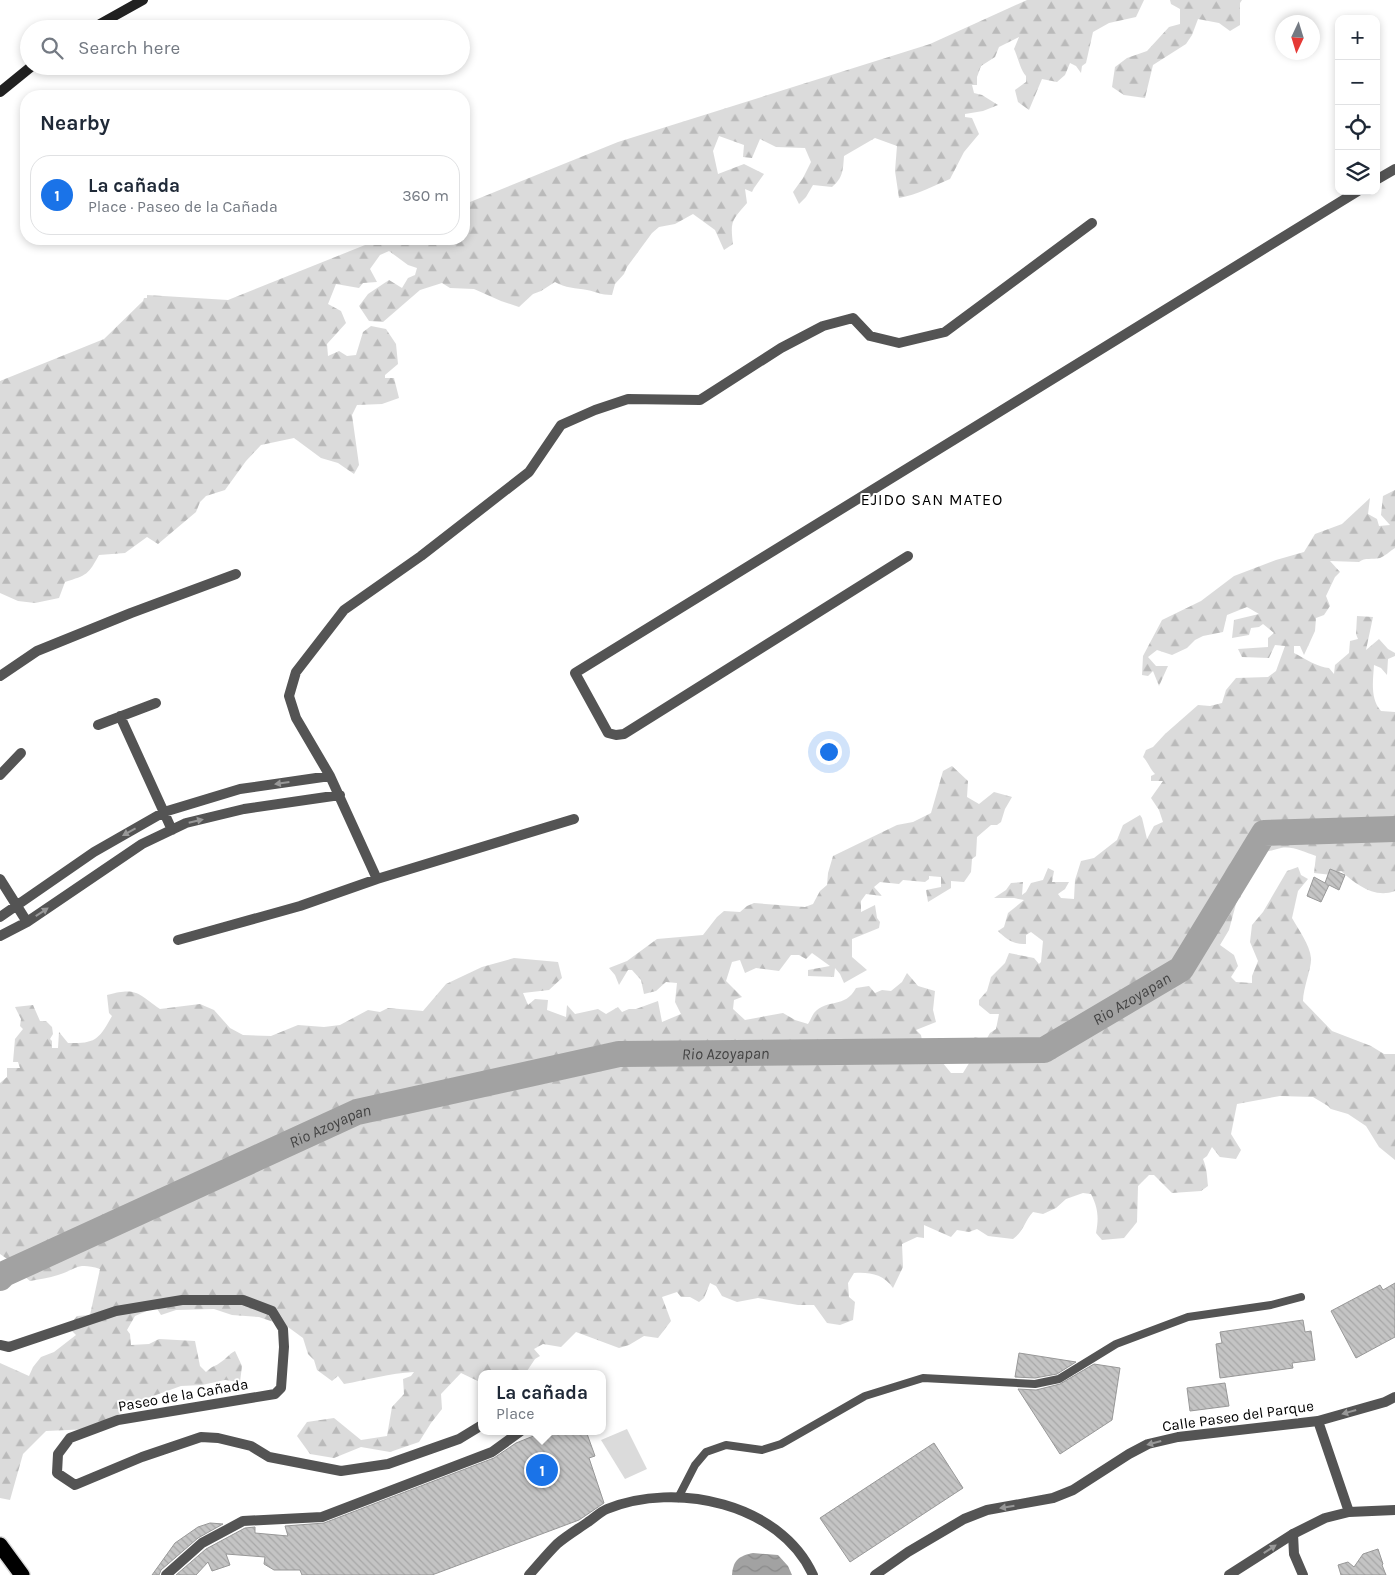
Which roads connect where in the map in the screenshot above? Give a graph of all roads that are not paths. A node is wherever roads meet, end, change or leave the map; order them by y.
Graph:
1 (143, 0) edge
2 (107, 20) edge
3 (21, 75) edge
4 (0, 92) edge
5 (1395, 169) edge
6 (1380, 178) edge
7 (1352, 195) edge
8 (1092, 223) dead end
9 (908, 556) dead end
10 (236, 574) dead end
11 (0, 676) edge
12 (156, 703) dead end
13 (120, 716) junction
14 (98, 725) dead end
15 (21, 753) dead end
16 (0, 775) edge
17 (330, 776) junction
18 (340, 795) junction
19 (164, 812) junction
20 (574, 819) dead end
21 (172, 830) junction
22 (0, 879) edge
23 (377, 879) junction
24 (16, 906) junction
25 (0, 917) edge
26 (27, 922) junction
27 (0, 936) edge
28 (178, 940) dead end
29 (1301, 1297) dead end
30 (0, 1345) edge
31 (1395, 1397) edge
32 (1318, 1421) junction
33 (478, 1427) edge
34 (515, 1435) edge
35 (678, 1498) junction
36 (1395, 1510) edge
37 (1349, 1512) junction
38 (1293, 1534) junction
39 (0, 1545) edge
40 (22, 1575) edge
41 (166, 1575) edge
42 (529, 1575) edge
43 (813, 1575) edge
44 (876, 1575) edge
45 (1229, 1575) edge
46 (1303, 1575) edge

1 - 2 main road
3 - 4 main road
5 - 6 street
7 - 9 street
8 - 17 street
10 - 11 street
12 - 13 street
13 - 14 street
13 - 19 street
15 - 16 street
17 - 18 street
17 -> 19 street
21 -> 18 street
18 - 23 street
19 - 21 street
19 -> 24 street
20 - 23 street
26 -> 21 street
22 - 24 street
23 - 28 street
24 - 25 street
24 - 26 street
26 - 27 street
29 - 35 lane
30 - 33 street, Paseo de la Cañada
31 -> 32 street, Calle Paseo del Parque
32 - 37 street
32 -> 44 street, Calle Paseo del Parque
34 - 41 street
35 - 42 street
35 - 43 street
36 - 37 street
37 - 38 street
45 -> 38 street
38 - 46 street
39 - 40 highway

